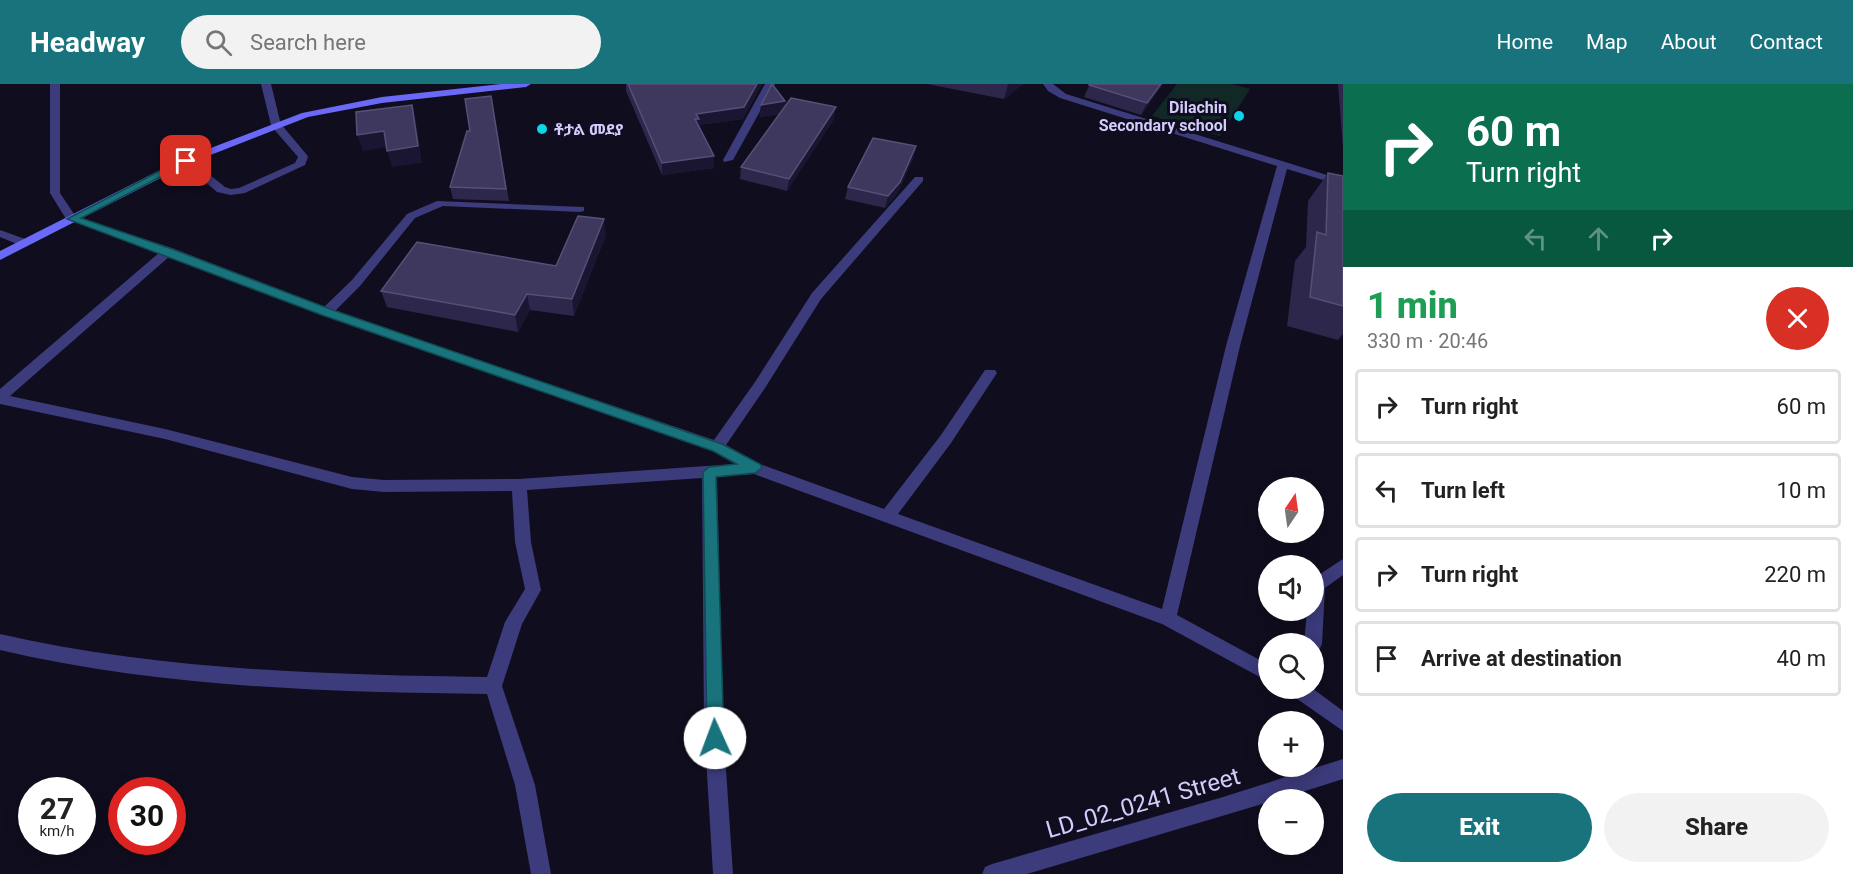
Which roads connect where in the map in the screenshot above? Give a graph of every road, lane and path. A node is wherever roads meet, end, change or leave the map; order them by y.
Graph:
1 (55, 84) edge
2 (266, 84) edge
3 (526, 84) edge
4 (770, 84) edge
5 (1048, 84) edge
6 (472, 87) edge
7 (276, 125) junction
8 (728, 160) dead end
9 (186, 161) junction
10 (1283, 163) junction
11 (919, 179) dead end
12 (1343, 183) edge
13 (580, 209) dead end
14 (72, 219) junction
15 (0, 233) edge
16 (24, 243) junction
17 (168, 251) junction
18 (0, 256) edge
19 (326, 312) junction
20 (990, 373) dead end
21 (0, 398) edge
22 (717, 447) junction
23 (755, 468) junction
24 (709, 472) junction
25 (519, 486) junction
26 (888, 517) junction
27 (1343, 566) edge
28 (1168, 619) junction
29 (1314, 633) edge
30 (0, 642) edge
31 (1258, 668) edge
32 (493, 686) junction
33 (1312, 699) edge
34 (1343, 722) edge
35 (1343, 769) edge
36 (541, 874) edge
37 (723, 874) edge
38 (992, 874) edge

1 - 14 street
2 - 7 street
3 - 6 main road
4 - 8 street
5 - 10 street
6 - 7 main road
7 - 9 main road
7 - 9 street
9 - 14 main road
10 - 12 street
10 - 28 street
11 - 22 street
13 - 19 street
14 - 16 main road
14 - 17 street
15 - 16 street
16 - 18 main road
17 - 19 street
17 - 21 street
19 - 22 street
20 - 26 street
21 - 25 street
22 - 23 street
23 - 24 street
23 - 26 street
24 - 25 street
24 - 37 street
25 - 32 street
26 - 28 street
27 - 29 street
28 - 31 street
30 - 32 street
32 - 36 street
33 - 34 street
35 - 38 street, LD_02_0241 Street

